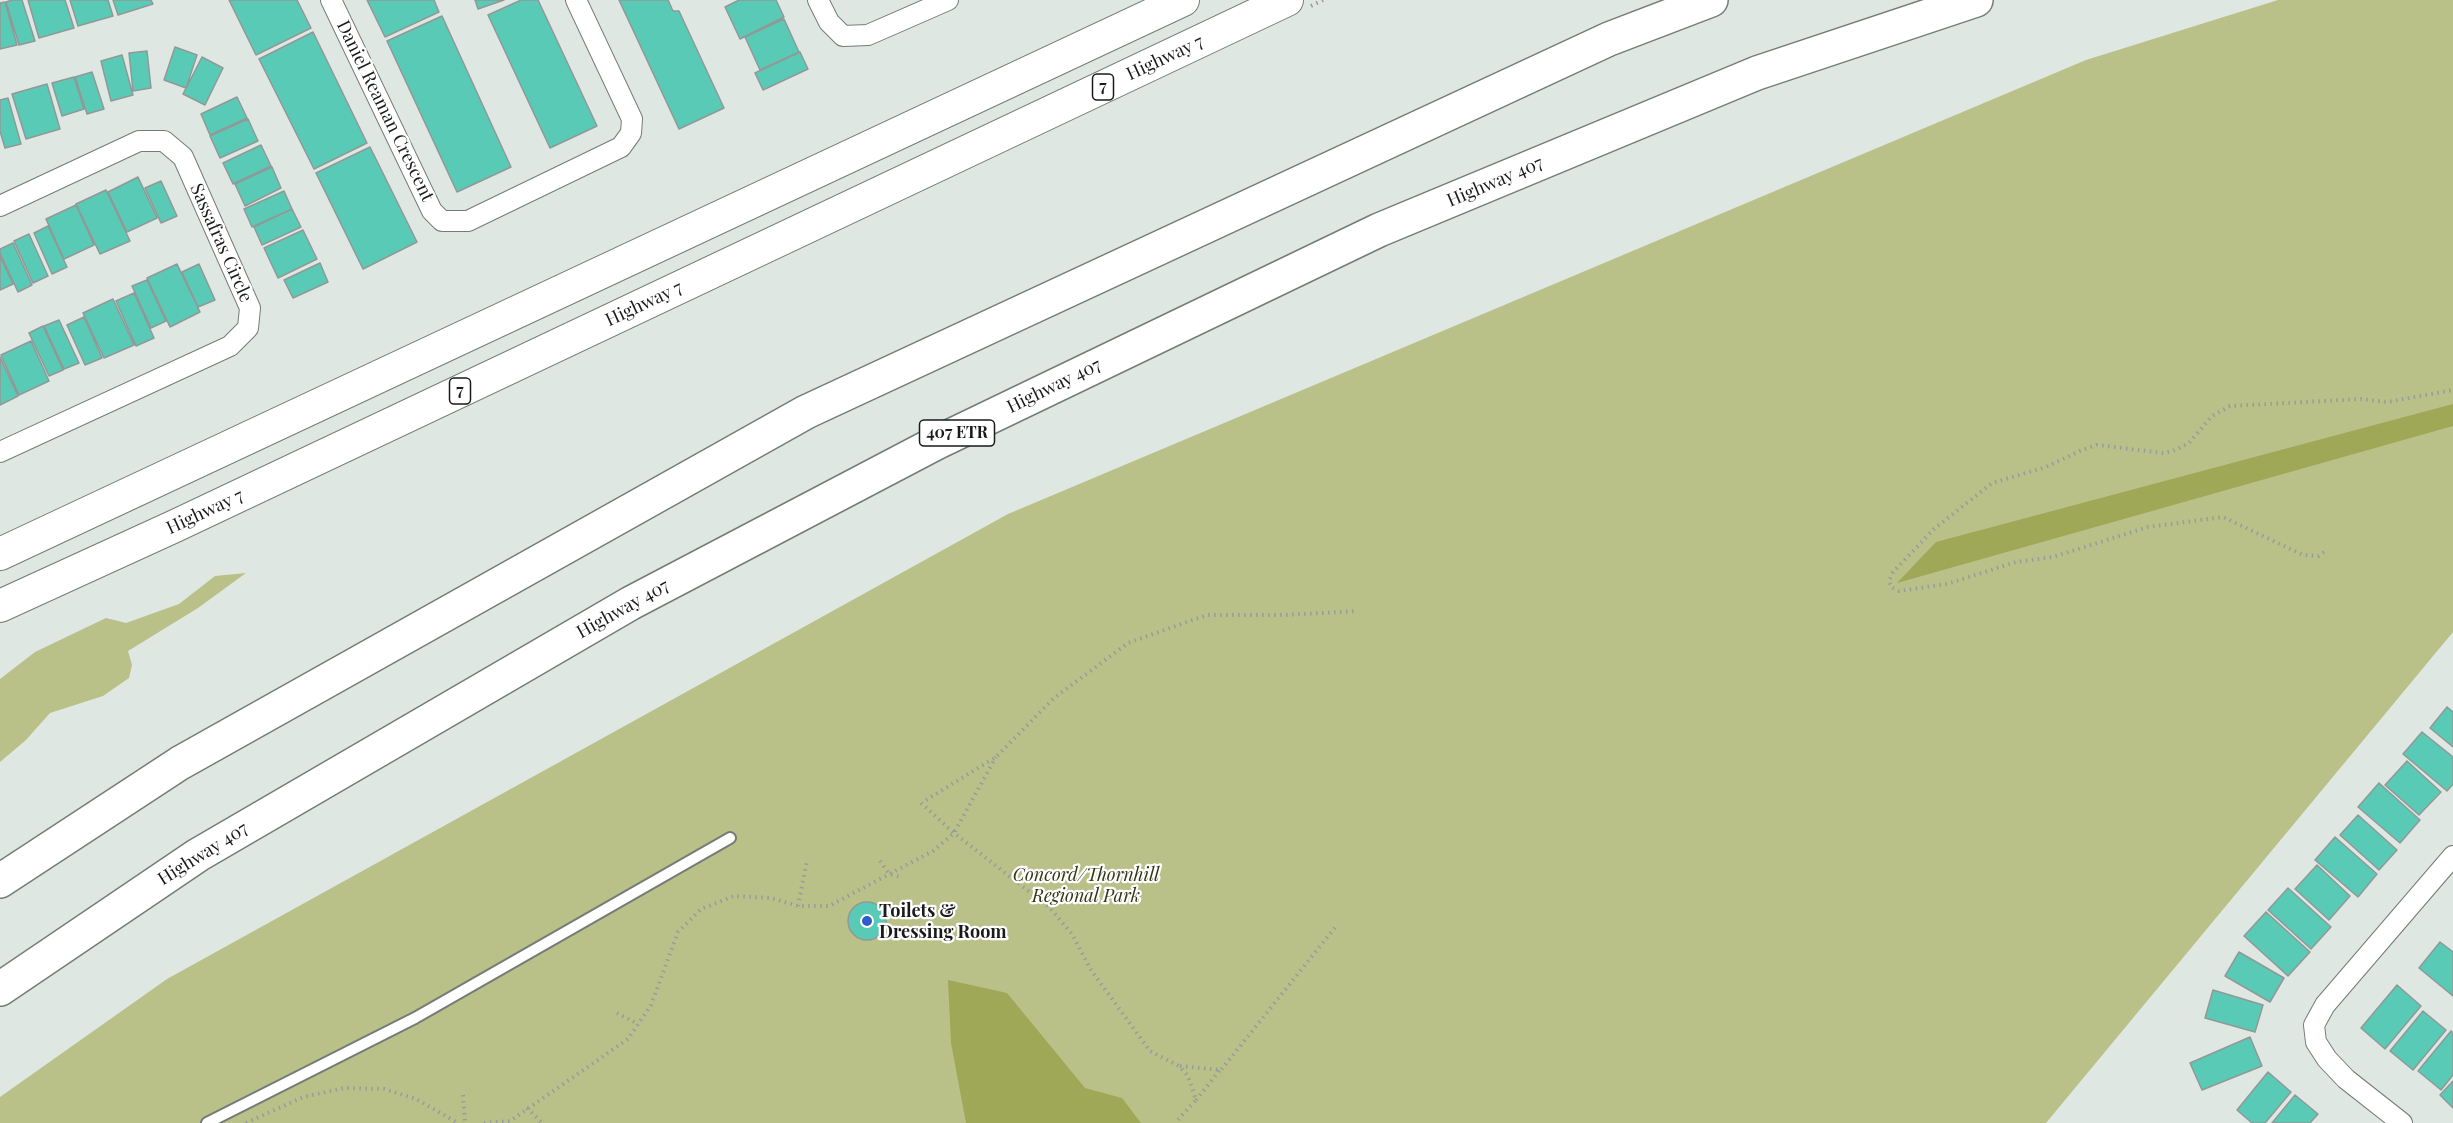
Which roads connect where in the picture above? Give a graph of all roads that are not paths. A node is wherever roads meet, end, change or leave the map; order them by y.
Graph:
1 (331, 0) edge
2 (576, 0) edge
3 (818, 0) edge
4 (948, 0) edge
5 (1183, 0) edge
6 (1287, 0) edge
7 (1711, 0) edge
8 (1976, 0) edge
9 (0, 206) edge
10 (0, 452) edge
11 (0, 554) edge
12 (0, 606) edge
13 (730, 838) dead end
14 (2453, 856) edge
15 (0, 881) edge
16 (0, 989) edge
17 (207, 1123) edge
18 (2402, 1123) edge

1 - 2 street, Daniel Reaman Crescent
3 - 4 street
5 - 11 main road
6 - 12 main road, Highway 7 / 7
7 - 15 highway
8 - 16 highway, Highway 407 / 407 ETR
9 - 10 street, Sassafras Circle
13 - 17 lane
14 - 18 street

